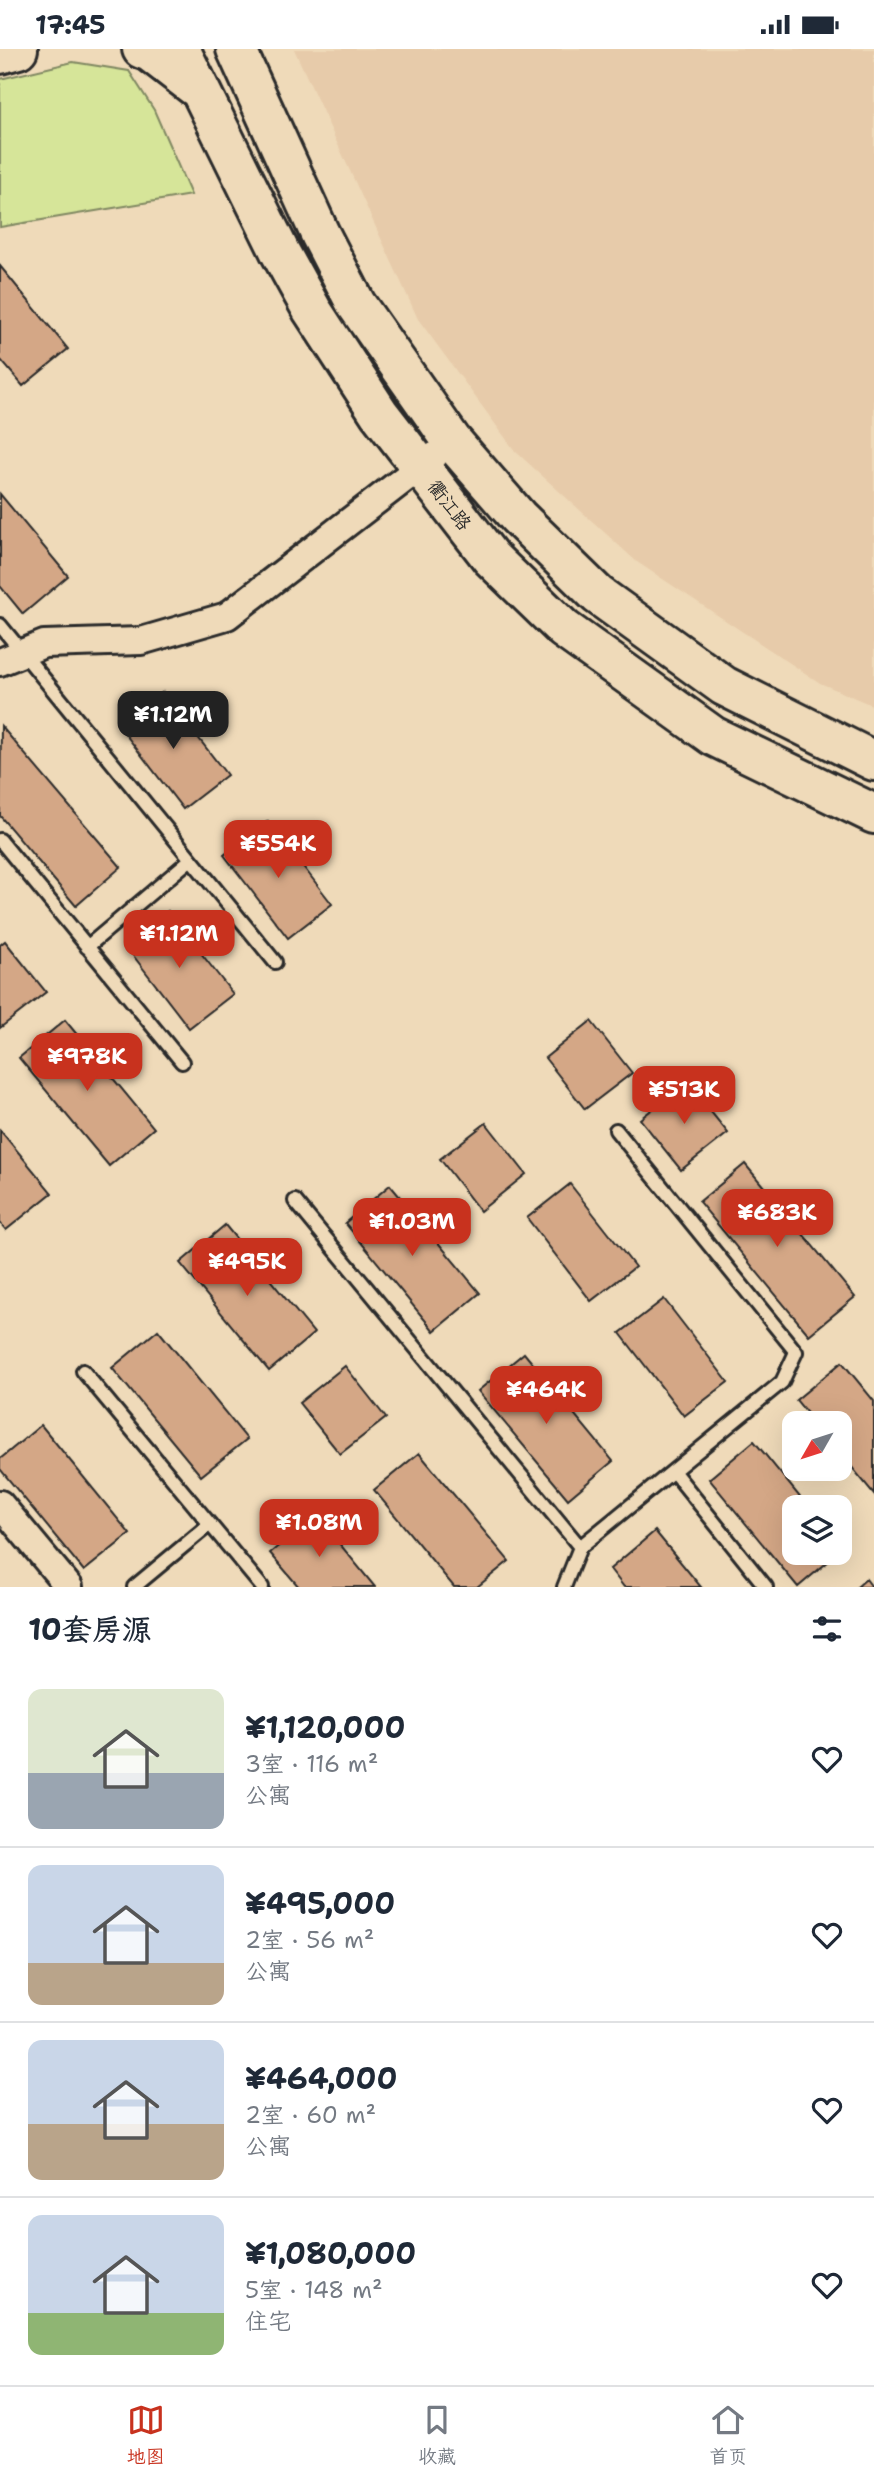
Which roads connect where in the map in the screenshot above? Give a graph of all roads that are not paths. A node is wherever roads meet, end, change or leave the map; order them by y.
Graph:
1 (18, 49) edge
2 (142, 49) edge
3 (180, 49) edge
4 (236, 49) edge
5 (0, 54) edge
6 (200, 90) junction
7 (452, 441) junction
8 (421, 467) junction
9 (0, 625) edge
10 (12, 657) edge
11 (874, 761) edge
12 (874, 814) edge
13 (0, 840) edge
14 (191, 859) junction
15 (87, 947) junction
16 (275, 962) dead end
17 (182, 1062) dead end
18 (616, 1131) dead end
19 (295, 1201) dead end
20 (83, 1371) dead end
21 (673, 1471) junction
22 (0, 1504) edge
23 (210, 1524) junction
24 (580, 1548) junction
25 (69, 1587) edge
26 (134, 1587) edge
27 (262, 1587) edge
28 (564, 1587) edge
29 (766, 1587) edge

1 - 5 main road
2 - 6 main road
3 - 6 main road, 衢江路
4 - 7 main road
6 - 8 main road, 衢江路
7 - 8 street
7 - 11 main road
8 - 10 street
8 - 12 main road, 衢江路
9 - 10 lane
10 - 14 lane
13 - 15 lane
14 - 15 lane
14 - 16 lane
15 - 17 lane
18 - 21 lane
19 - 24 lane
20 - 23 lane
21 - 24 lane
21 - 29 lane
22 - 25 street
23 - 26 lane
23 - 27 lane
24 - 28 lane

